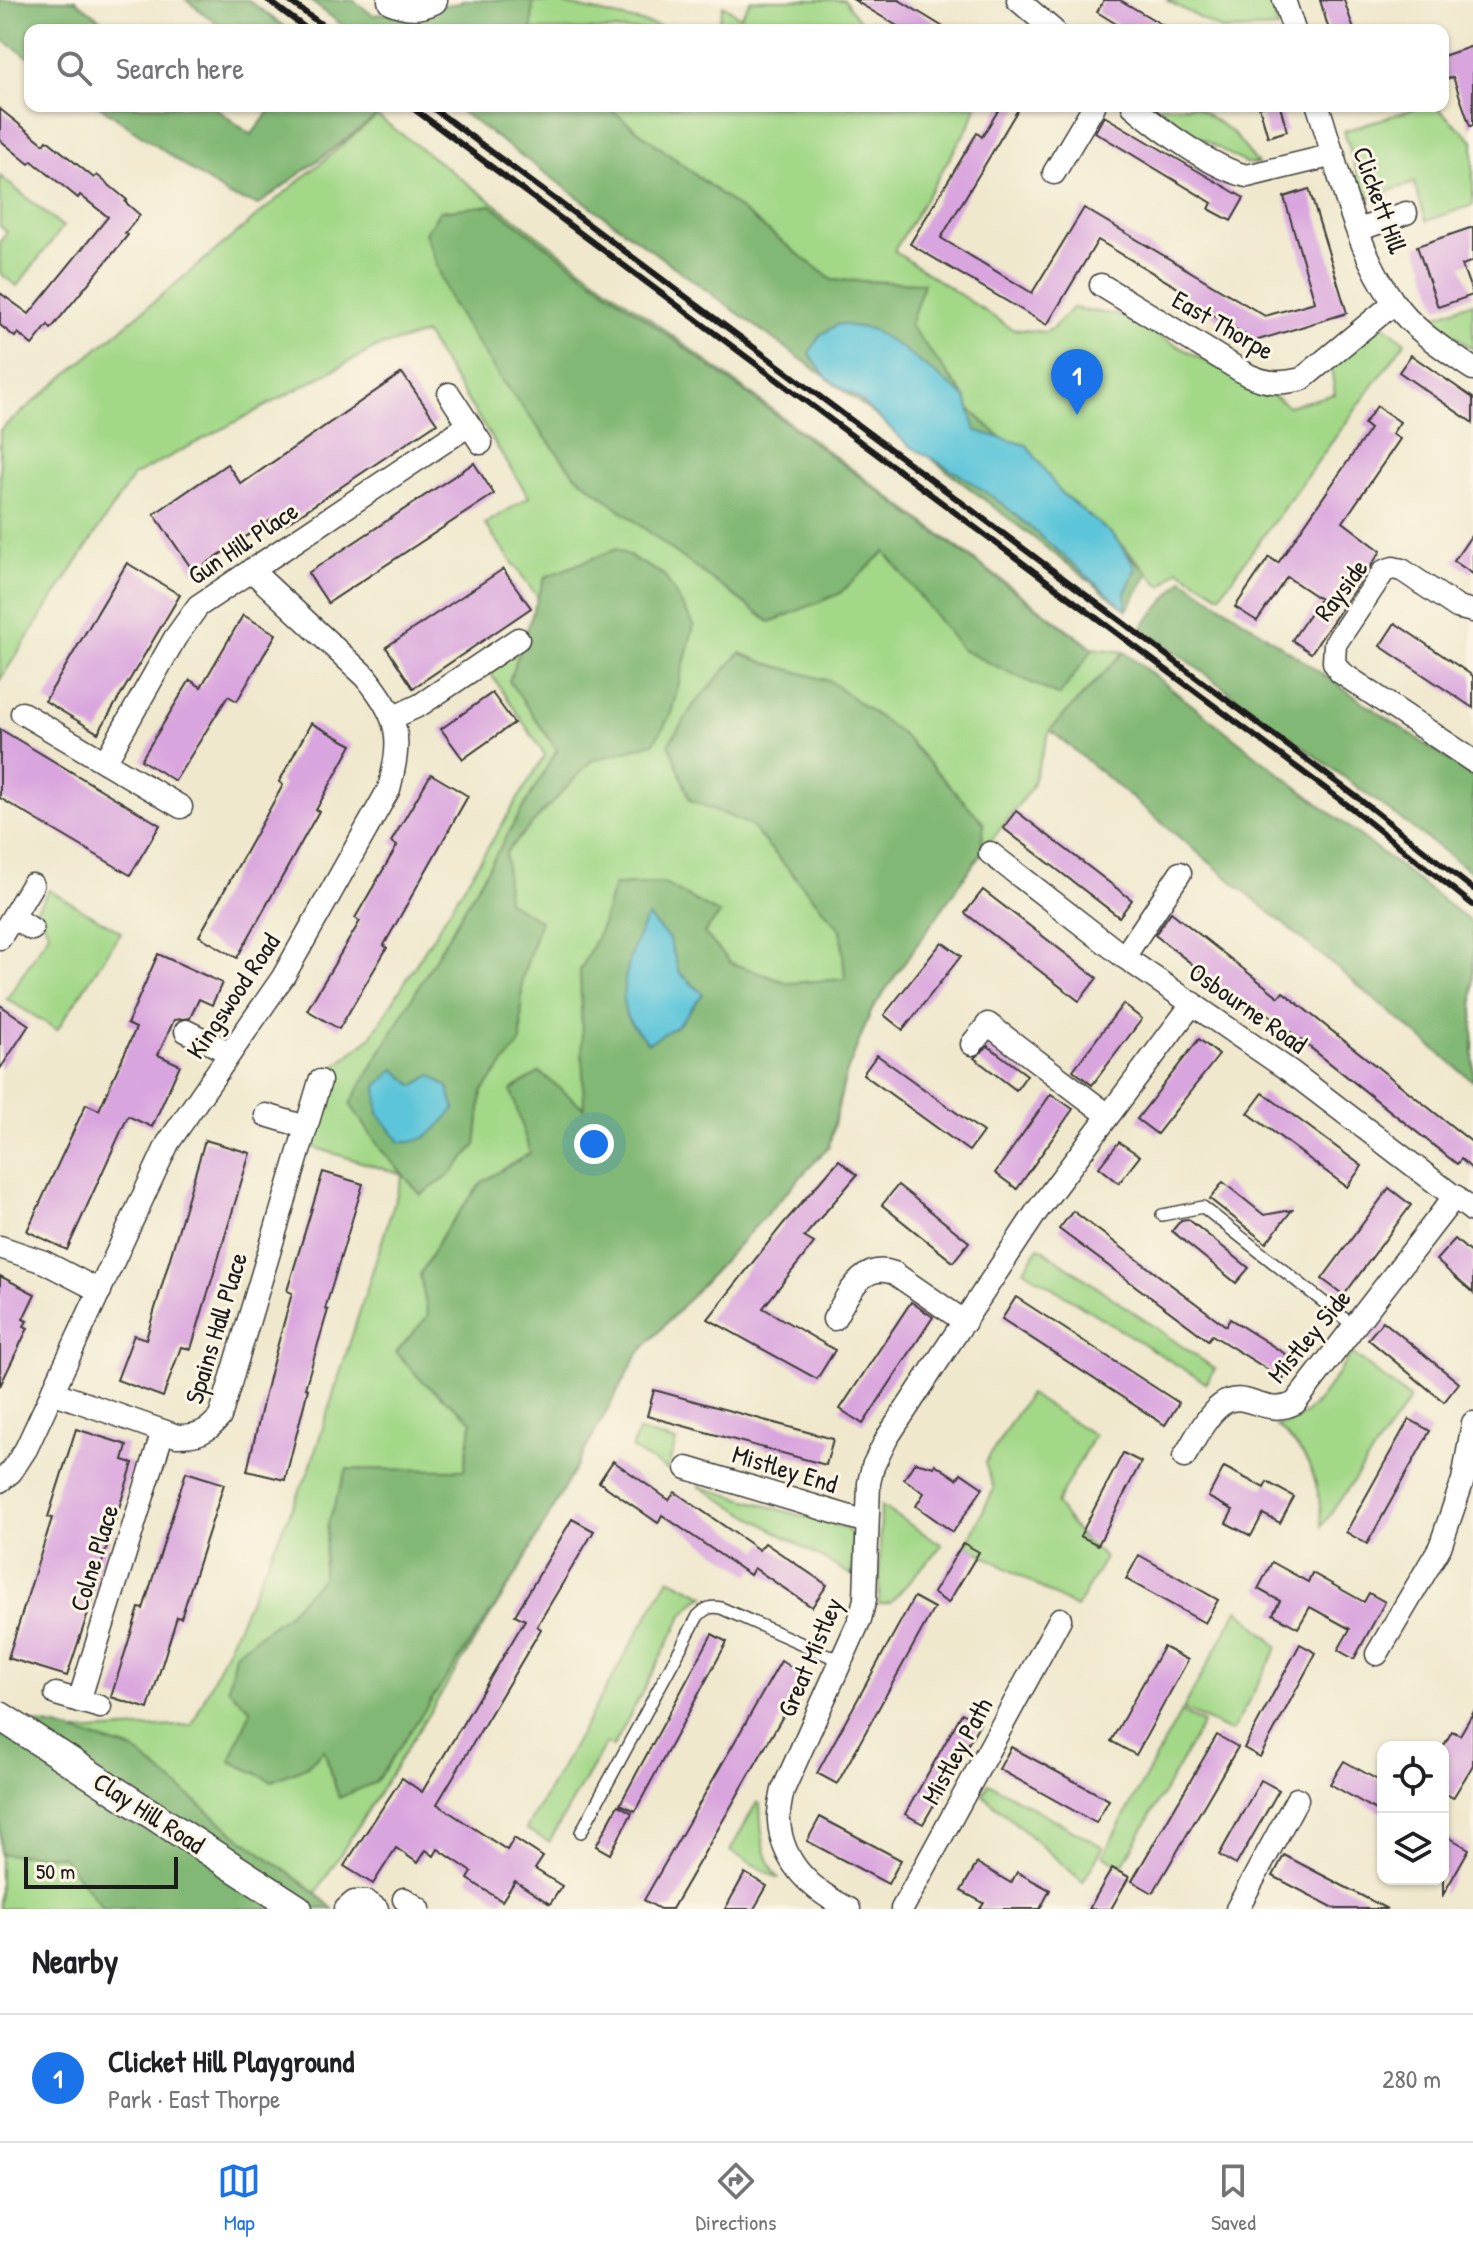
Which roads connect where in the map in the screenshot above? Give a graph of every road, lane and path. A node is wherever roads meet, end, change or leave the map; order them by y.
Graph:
1 (392, 0) edge
2 (433, 0) edge
3 (1018, 0) edge
4 (1284, 0) edge
5 (1046, 24) edge
6 (1292, 24) edge
7 (1090, 112) edge
8 (1141, 112) edge
9 (1320, 112) edge
10 (1334, 155) junction
11 (1054, 173) dead end
12 (1406, 213) dead end
13 (1358, 230) junction
14 (1101, 285) dead end
15 (1394, 303) junction
16 (1473, 369) edge
17 (449, 394) dead end
18 (251, 570) junction
19 (1473, 611) edge
20 (518, 639) dead end
21 (22, 713) dead end
22 (394, 717) junction
23 (1473, 761) edge
24 (105, 762) junction
25 (181, 807) dead end
26 (990, 853) dead end
27 (1180, 873) dead end
28 (32, 885) dead end
29 (0, 938) edge
30 (1124, 957) junction
31 (1193, 1003) junction
32 (186, 1031) dead end
33 (972, 1044) dead end
34 (230, 1053) junction
35 (320, 1081) dead end
36 (266, 1115) dead end
37 (1108, 1115) junction
38 (306, 1127) junction
39 (1455, 1196) junction
40 (1473, 1211) edge
41 (1162, 1215) dead end
42 (0, 1247) edge
43 (100, 1291) junction
44 (834, 1319) dead end
45 (965, 1322) junction
46 (1355, 1327) junction
47 (52, 1392) junction
48 (1473, 1423) edge
49 (163, 1431) junction
50 (1184, 1457) dead end
51 (687, 1468) dead end
52 (0, 1481) edge
53 (867, 1522) junction
54 (1060, 1619) dead end
55 (1377, 1654) dead end
56 (841, 1661) junction
57 (56, 1694) dead end
58 (0, 1716) edge
59 (1297, 1799) dead end
60 (581, 1832) dead end
61 (298, 1909) edge
62 (346, 1909) edge
63 (377, 1909) edge
64 (849, 1909) edge
65 (902, 1909) edge
66 (1237, 1909) edge

1 - 2 street
3 - 5 street
4 - 6 street
7 - 11 street
8 - 10 street
9 - 10 street, Clickett Hill
10 - 13 street, Clickett Hill
12 - 13 street
13 - 15 street, Clickett Hill
14 - 15 street, East Thorpe
15 - 16 street, Clickett Hill
17 - 18 street, Gun Hill Place
18 - 22 street
18 - 24 street, Gun Hill Place
19 - 23 street, Rayside
20 - 22 street
21 - 24 street
22 - 34 street, Kingswood Road
24 - 25 street
26 - 30 street, Osbourne Road
27 - 30 street
28 - 29 street
30 - 31 street, Osbourne Road
31 - 37 street, Great Mistley
31 - 39 street, Osbourne Road
32 - 34 street
33 - 37 street
34 - 43 street, Kingswood Road
35 - 38 street, Spains Hall Place
36 - 38 street
37 - 45 street, Great Mistley
38 - 49 street, Spains Hall Place
39 - 40 street, Osbourne Road
39 - 46 street, Mistley Side
41 - 46 lane, Mistley Side
42 - 43 street
43 - 47 street, Kingswood Road
44 - 45 street
45 - 53 street, Great Mistley
46 - 50 street, Mistley Side
47 - 49 street, Spains Hall Place
47 - 52 street, Kingswood Road
48 - 55 street
49 - 57 street, Colne Place
51 - 53 street, Mistley End
53 - 56 street, Great Mistley
54 - 65 street, Mistley Path
56 - 60 lane
56 - 64 street, Great Mistley
58 - 61 street, Clay Hill Road
59 - 66 street
62 - 63 street

